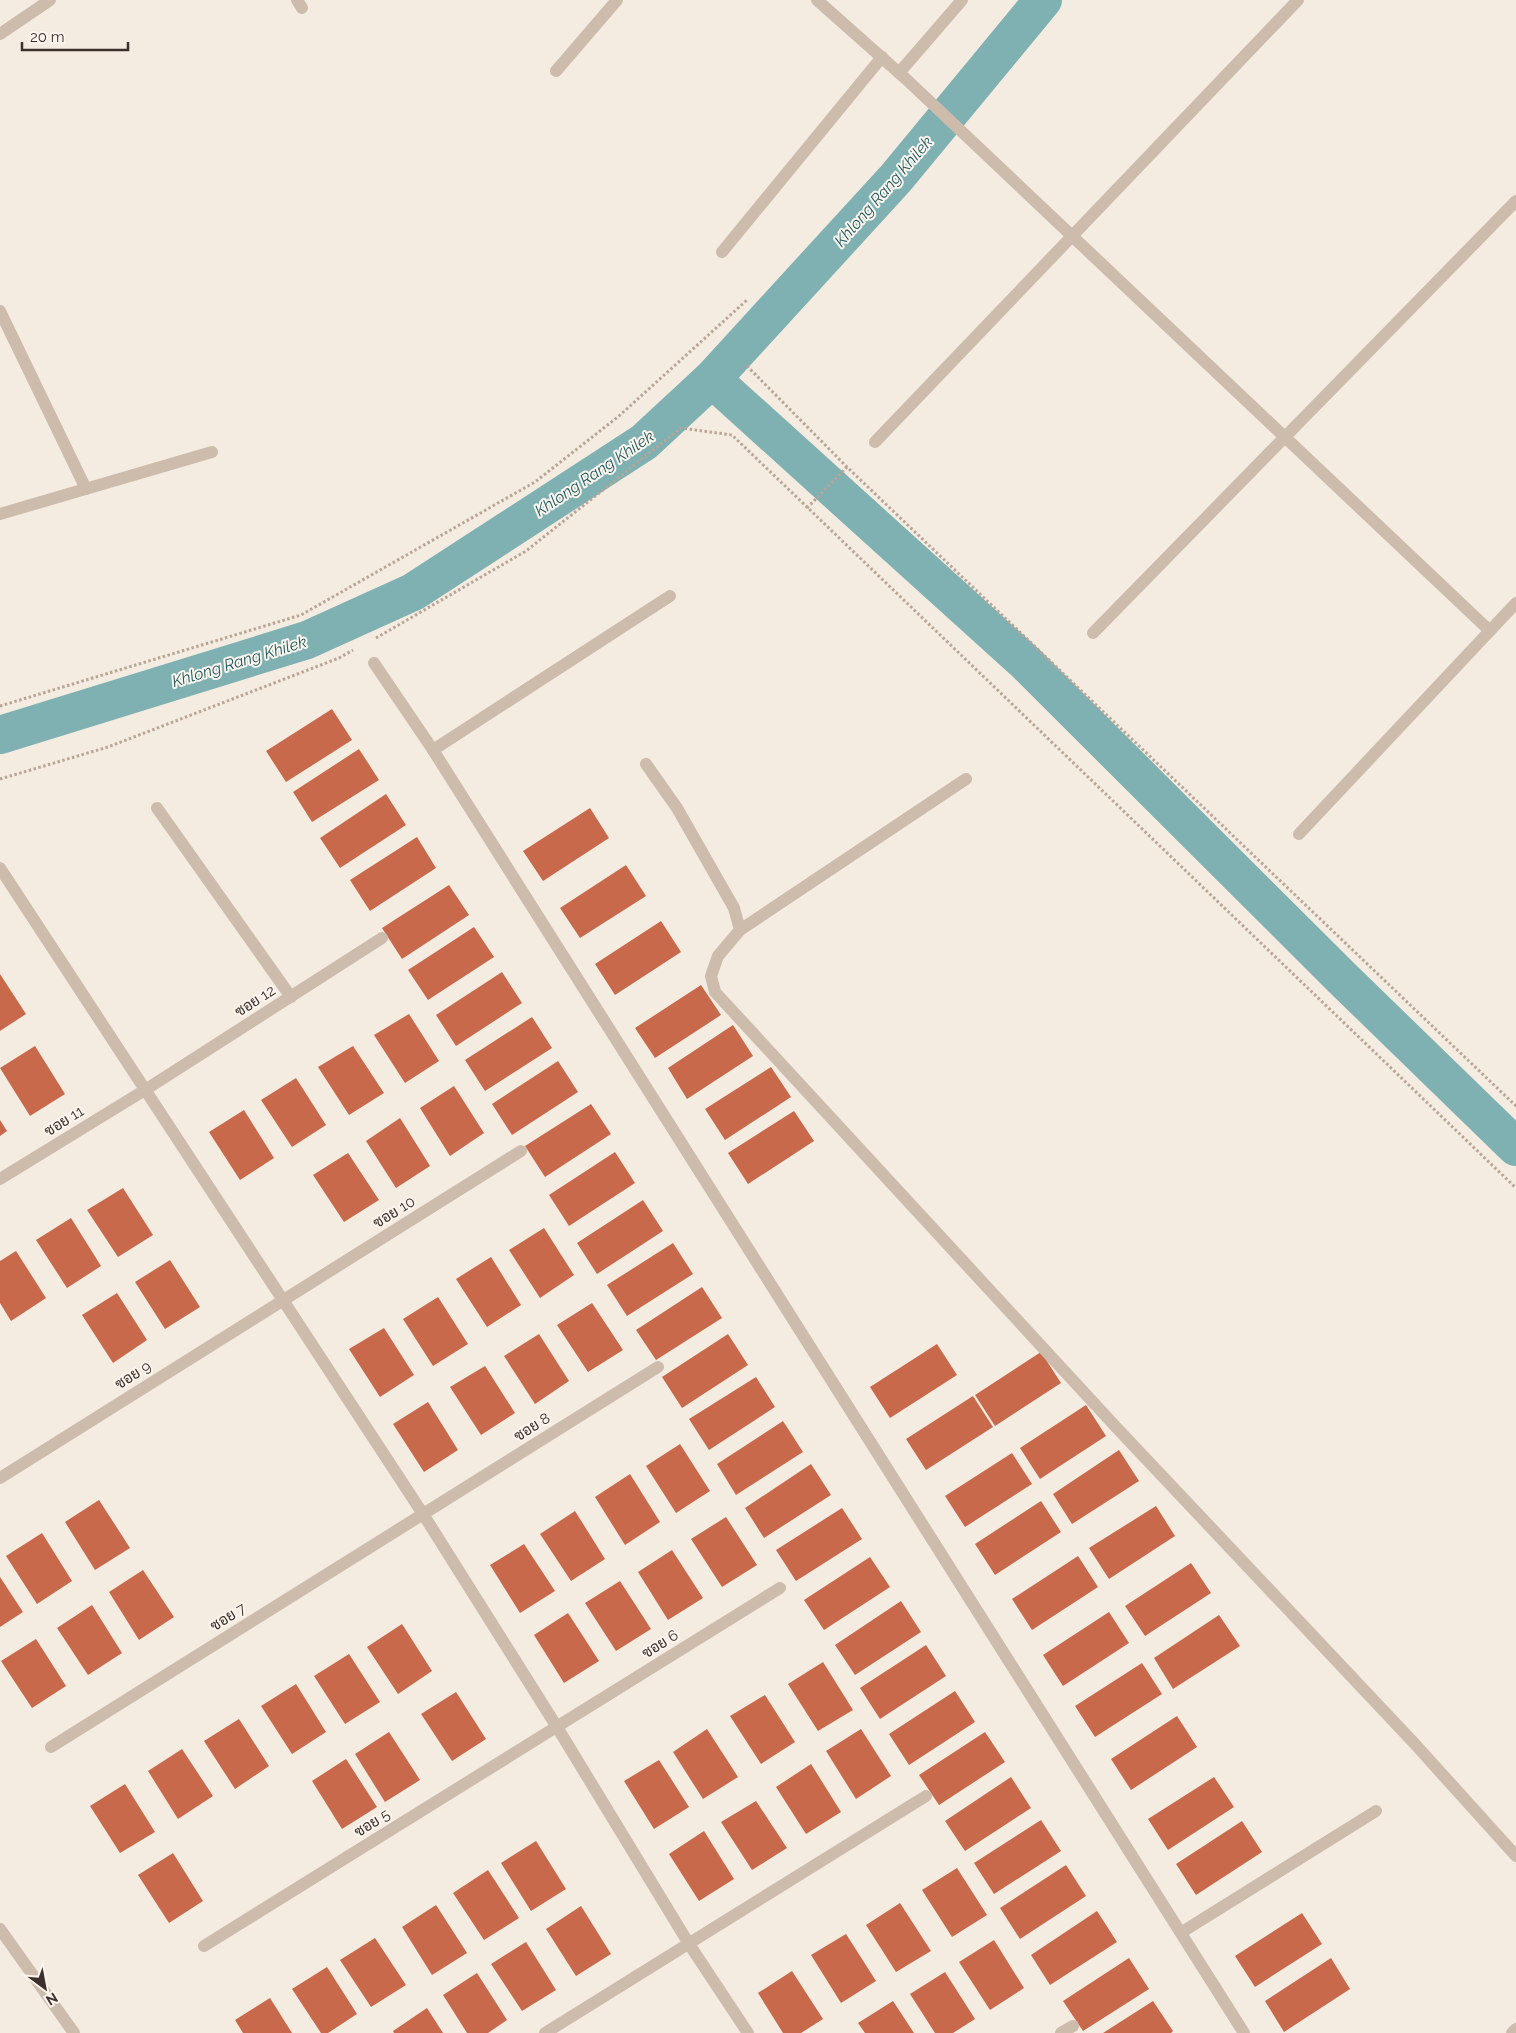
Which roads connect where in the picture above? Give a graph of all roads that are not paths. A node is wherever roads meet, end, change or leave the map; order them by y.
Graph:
1 (50, 0) edge
2 (617, 0) edge
3 (817, 0) edge
4 (962, 0) edge
5 (1298, 0) edge
6 (0, 34) edge
7 (882, 58) junction
8 (556, 71) dead end
9 (903, 76) junction
10 (1516, 201) edge
11 (1072, 236) junction
12 (722, 252) dead end
13 (0, 311) edge
14 (1285, 436) junction
15 (875, 442) dead end
16 (212, 452) dead end
17 (86, 489) junction
18 (0, 514) edge
19 (670, 596) dead end
20 (1516, 604) edge
21 (1490, 631) junction
22 (1093, 633) dead end
23 (374, 663) dead end
24 (433, 750) junction
25 (646, 764) dead end
26 (966, 779) dead end
27 (156, 808) dead end
28 (1299, 834) dead end
29 (1, 871) edge
30 (740, 930) junction
31 (382, 938) dead end
32 (291, 997) junction
33 (145, 1090) junction
34 (521, 1152) dead end
35 (0, 1179) edge
36 (283, 1300) junction
37 (658, 1367) dead end
38 (0, 1478) edge
39 (422, 1514) junction
40 (780, 1588) dead end
41 (558, 1727) junction
42 (51, 1747) dead end
43 (926, 1796) dead end
44 (1376, 1811) dead end
45 (1516, 1856) edge
46 (0, 1929) edge
47 (1182, 1932) junction
48 (689, 1944) junction
49 (204, 1946) dead end
50 (1073, 2026) dead end
51 (1516, 2029) edge
52 (74, 2033) edge
53 (545, 2033) edge
54 (748, 2033) edge
55 (1061, 2033) edge
56 (1244, 2033) edge
57 (1512, 2033) edge

1 - 6 street
2 - 8 street
3 - 7 street
4 - 9 street
5 - 11 street
7 - 9 street
7 - 12 street
9 - 11 street
10 - 14 street
11 - 14 street
11 - 15 street
13 - 17 street
14 - 21 street
14 - 22 street
16 - 17 street
17 - 18 street
19 - 24 street
20 - 21 street
21 - 28 street
23 - 24 street
24 - 47 street
25 - 30 street
26 - 30 street
27 - 32 street
29 - 33 street
30 - 45 street
31 - 32 street, ซอย 12
32 - 33 street, ซอย 12
33 - 35 street, ซอย 11
33 - 36 street
34 - 36 street, ซอย 10
36 - 38 street, ซอย 9
36 - 39 street
37 - 39 street, ซอย 8
39 - 41 street
39 - 42 street, ซอย 7
40 - 41 street, ซอย 6
41 - 48 street
41 - 49 street, ซอย 5
43 - 48 street
44 - 47 street
46 - 52 street
47 - 56 street
48 - 53 street
48 - 54 street
50 - 55 street
51 - 57 street

